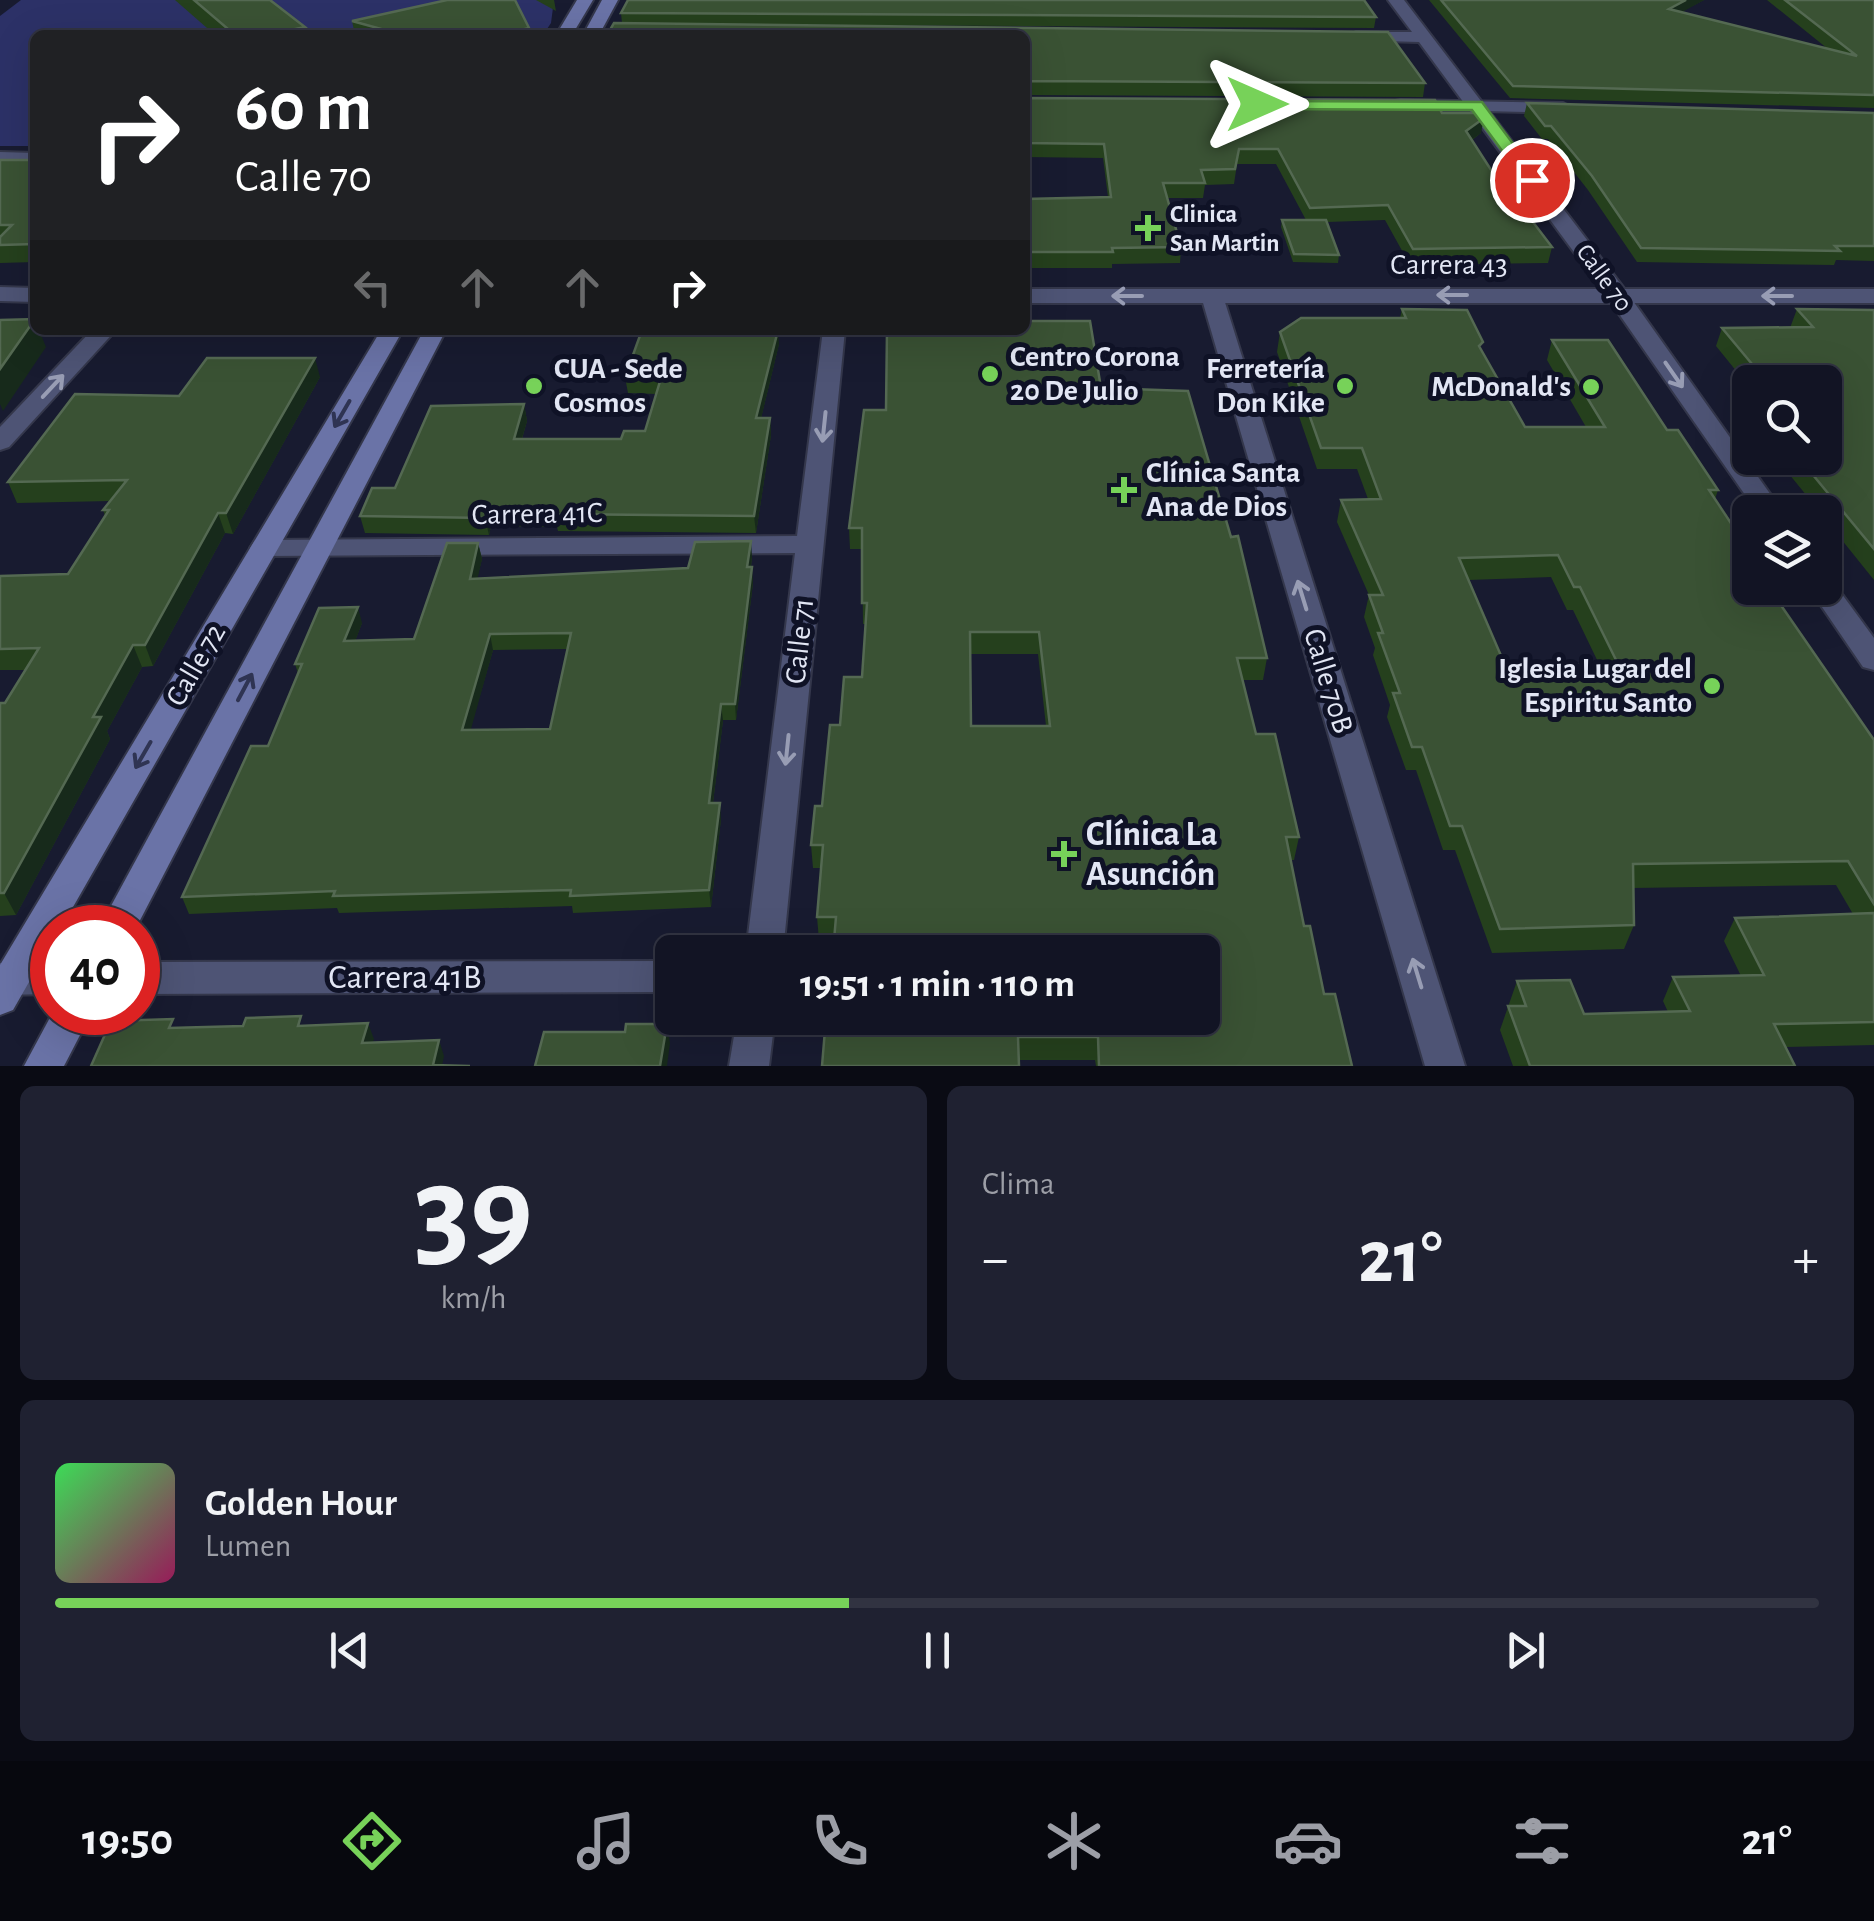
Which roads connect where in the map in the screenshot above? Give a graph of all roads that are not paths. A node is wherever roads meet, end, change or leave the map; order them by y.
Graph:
1 (584, 0) edge
2 (610, 0) edge
3 (1396, 0) edge
4 (567, 30) edge
5 (598, 30) edge
6 (1344, 37) edge
7 (1424, 37) junction
8 (1378, 105) edge
9 (1476, 106) junction
10 (1582, 108) edge
11 (0, 158) edge
12 (30, 159) edge
13 (0, 294) edge
14 (30, 295) edge
15 (1030, 296) edge
16 (1212, 296) junction
17 (1618, 296) junction
18 (1874, 296) edge
19 (100, 335) edge
20 (389, 335) edge
21 (431, 335) edge
22 (833, 335) edge
23 (0, 442) edge
24 (1758, 495) edge
25 (811, 544) junction
26 (264, 548) junction
27 (318, 548) junction
28 (1835, 605) edge
29 (1874, 660) edge
30 (128, 905) edge
31 (766, 935) edge
32 (655, 977) edge
33 (160, 978) edge
34 (30, 982) edge
35 (4, 986) edge
36 (61, 1035) edge
37 (754, 1035) edge
38 (44, 1066) edge
39 (750, 1066) edge
40 (1445, 1066) edge

1 - 4 main road
2 - 5 main road
3 - 7 street, Calle 70
6 - 7 street
7 - 9 street, Calle 70
8 - 9 street
9 - 10 street
9 - 17 street, Calle 70
11 - 12 street
13 - 14 street
16 -> 15 street, Carrera 43
17 -> 16 street, Carrera 43
40 -> 16 street, Calle 70B
18 -> 17 street, Carrera 43
17 -> 24 street, Calle 70
23 -> 19 street
20 -> 26 main road, Calle 72
21 - 27 main road, Calle 72
22 -> 25 street, Calle 71
25 - 27 street, Carrera 41C
25 -> 31 street, Calle 71
26 - 27 street, Carrera 41C
26 -> 35 main road, Calle 72
30 -> 27 main road, Calle 72
28 - 29 street
32 - 33 street, Carrera 41B
34 - 35 street
36 - 38 main road
37 - 39 street

